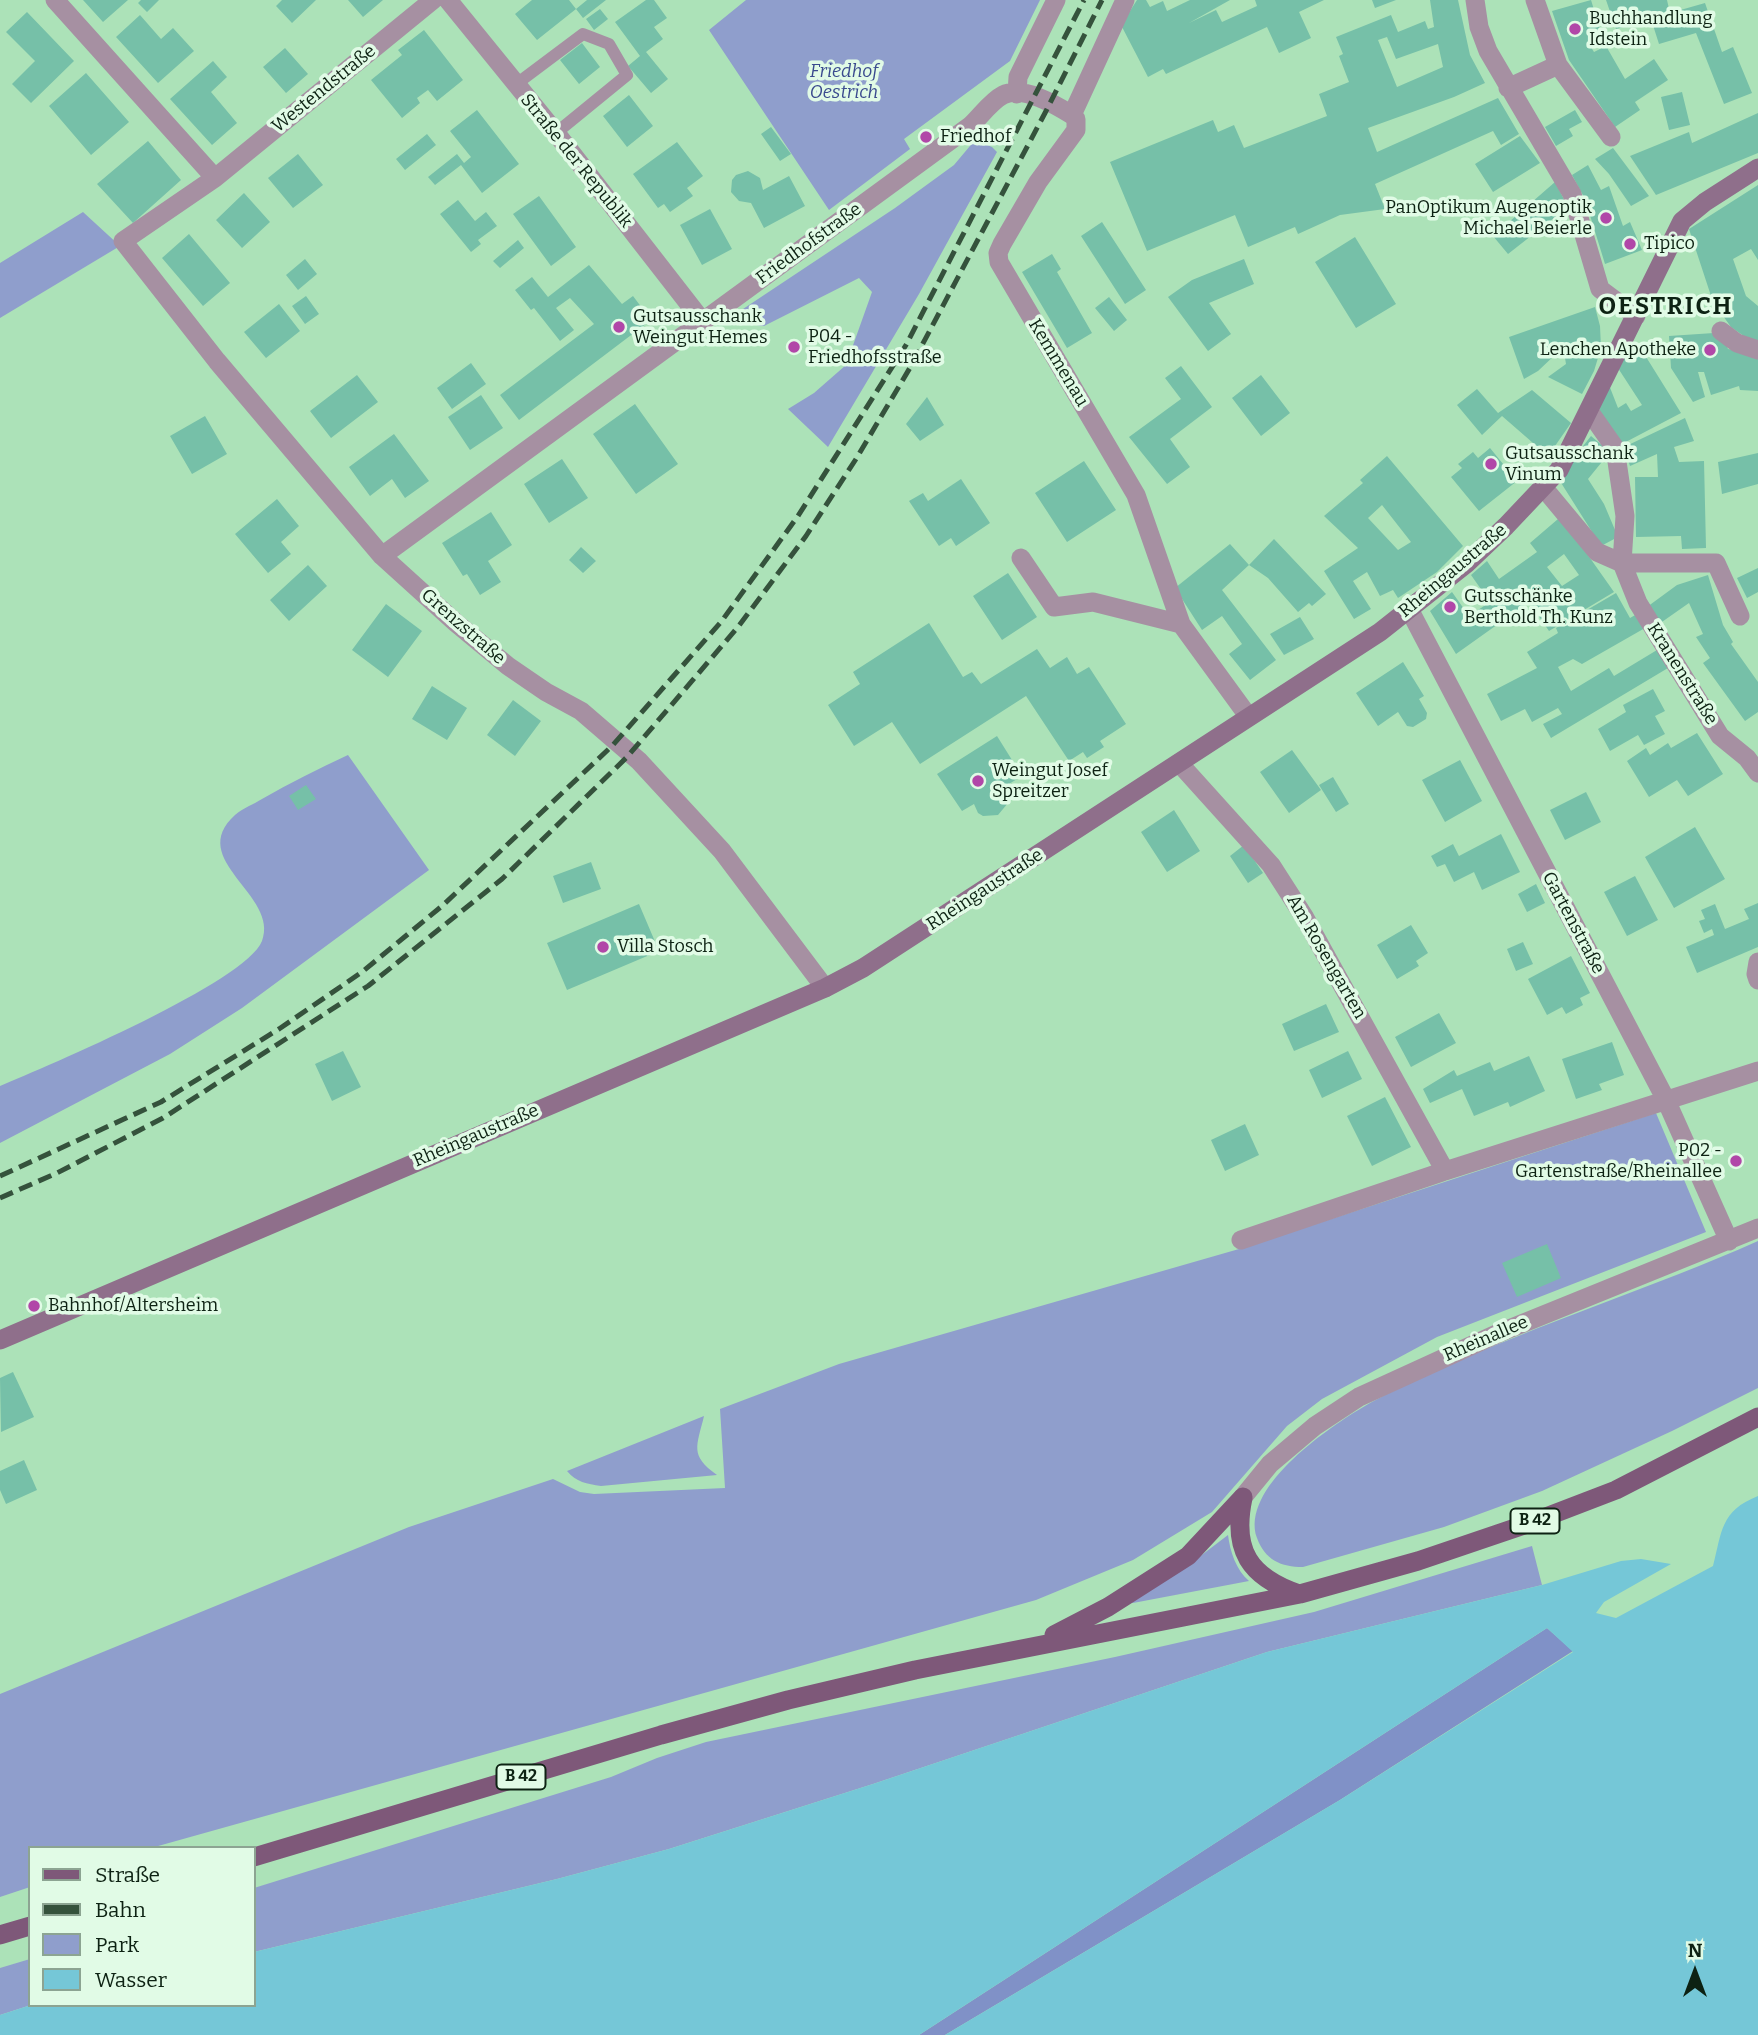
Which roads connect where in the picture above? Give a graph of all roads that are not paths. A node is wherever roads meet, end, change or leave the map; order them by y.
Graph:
1 (55, 0) edge
2 (433, 0) edge
3 (448, 0) edge
4 (1056, 0) edge
5 (1125, 0) edge
6 (1475, 0) edge
7 (1535, 0) edge
8 (1559, 65) junction
9 (515, 85) junction
10 (1508, 88) junction
11 (1017, 93) junction
12 (1072, 115) junction
13 (556, 133) junction
14 (1611, 137) dead end
15 (1758, 168) edge
16 (215, 178) junction
17 (124, 241) joint
18 (1636, 316) junction
19 (703, 322) junction
20 (1721, 331) dead end
21 (1758, 350) edge
22 (1589, 411) junction
23 (1544, 487) junction
24 (382, 556) junction
25 (1021, 558) dead end
26 (1622, 563) junction
27 (1409, 609) junction
28 (1740, 616) dead end
29 (1181, 624) junction
30 (1248, 716) junction
31 (1179, 763) junction
32 (1758, 773) edge
33 (1758, 962) edge
34 (1758, 980) edge
35 (825, 988) junction
36 (1758, 1071) edge
37 (1666, 1100) junction
38 (1445, 1171) junction
39 (1758, 1228) edge
40 (1241, 1240) dead end
41 (1729, 1241) junction
42 (0, 1340) edge
43 (1758, 1417) edge
44 (1243, 1497) junction
45 (1300, 1594) junction
46 (1034, 1646) junction
47 (256, 1856) edge
48 (28, 1927) edge
49 (0, 1935) edge

1 - 16 street
2 - 16 street, Westendstraße
3 - 9 street, Straße der Republik
4 - 11 street
5 - 12 street
6 - 10 street
7 - 8 street
8 - 10 street
8 - 14 street
9 - 13 street, Straße der Republik
9 - 13 lane
10 - 18 street
11 - 12 street
11 - 19 street, Friedhofstraße
12 - 29 street, Kemmenau
13 - 19 street, Straße der Republik
15 - 18 main road, Rheingaustraße
16 - 17 street, Westendstraße
17 - 24 street, Grenzstraße
18 - 22 main road, Rheingaustraße
19 - 24 street, Friedhofstraße
20 - 21 street
22 - 23 main road, Rheingaustraße
22 - 26 street, Kranenstraße
23 - 26 street
23 - 27 main road, Rheingaustraße
24 - 35 street, Grenzstraße
25 - 29 street
26 - 28 street
26 - 32 street, Kranenstraße
27 - 30 main road, Rheingaustraße
27 - 37 street, Gartenstraße
29 - 30 street, Kemmenau
30 - 31 main road, Rheingaustraße
31 - 35 main road, Rheingaustraße
31 - 38 street, Am Rosengarten
33 - 34 street
35 - 42 main road, Rheingaustraße
36 - 37 street
37 - 38 street
37 - 41 street, Gartenstraße
38 - 40 street
39 - 41 street, Rheinallee
41 - 44 street, Rheinallee
43 - 45 main road, B 42
44 - 45 main road
44 - 46 main road
45 - 46 main road, B 42
46 - 47 main road, B 42
48 - 49 main road

